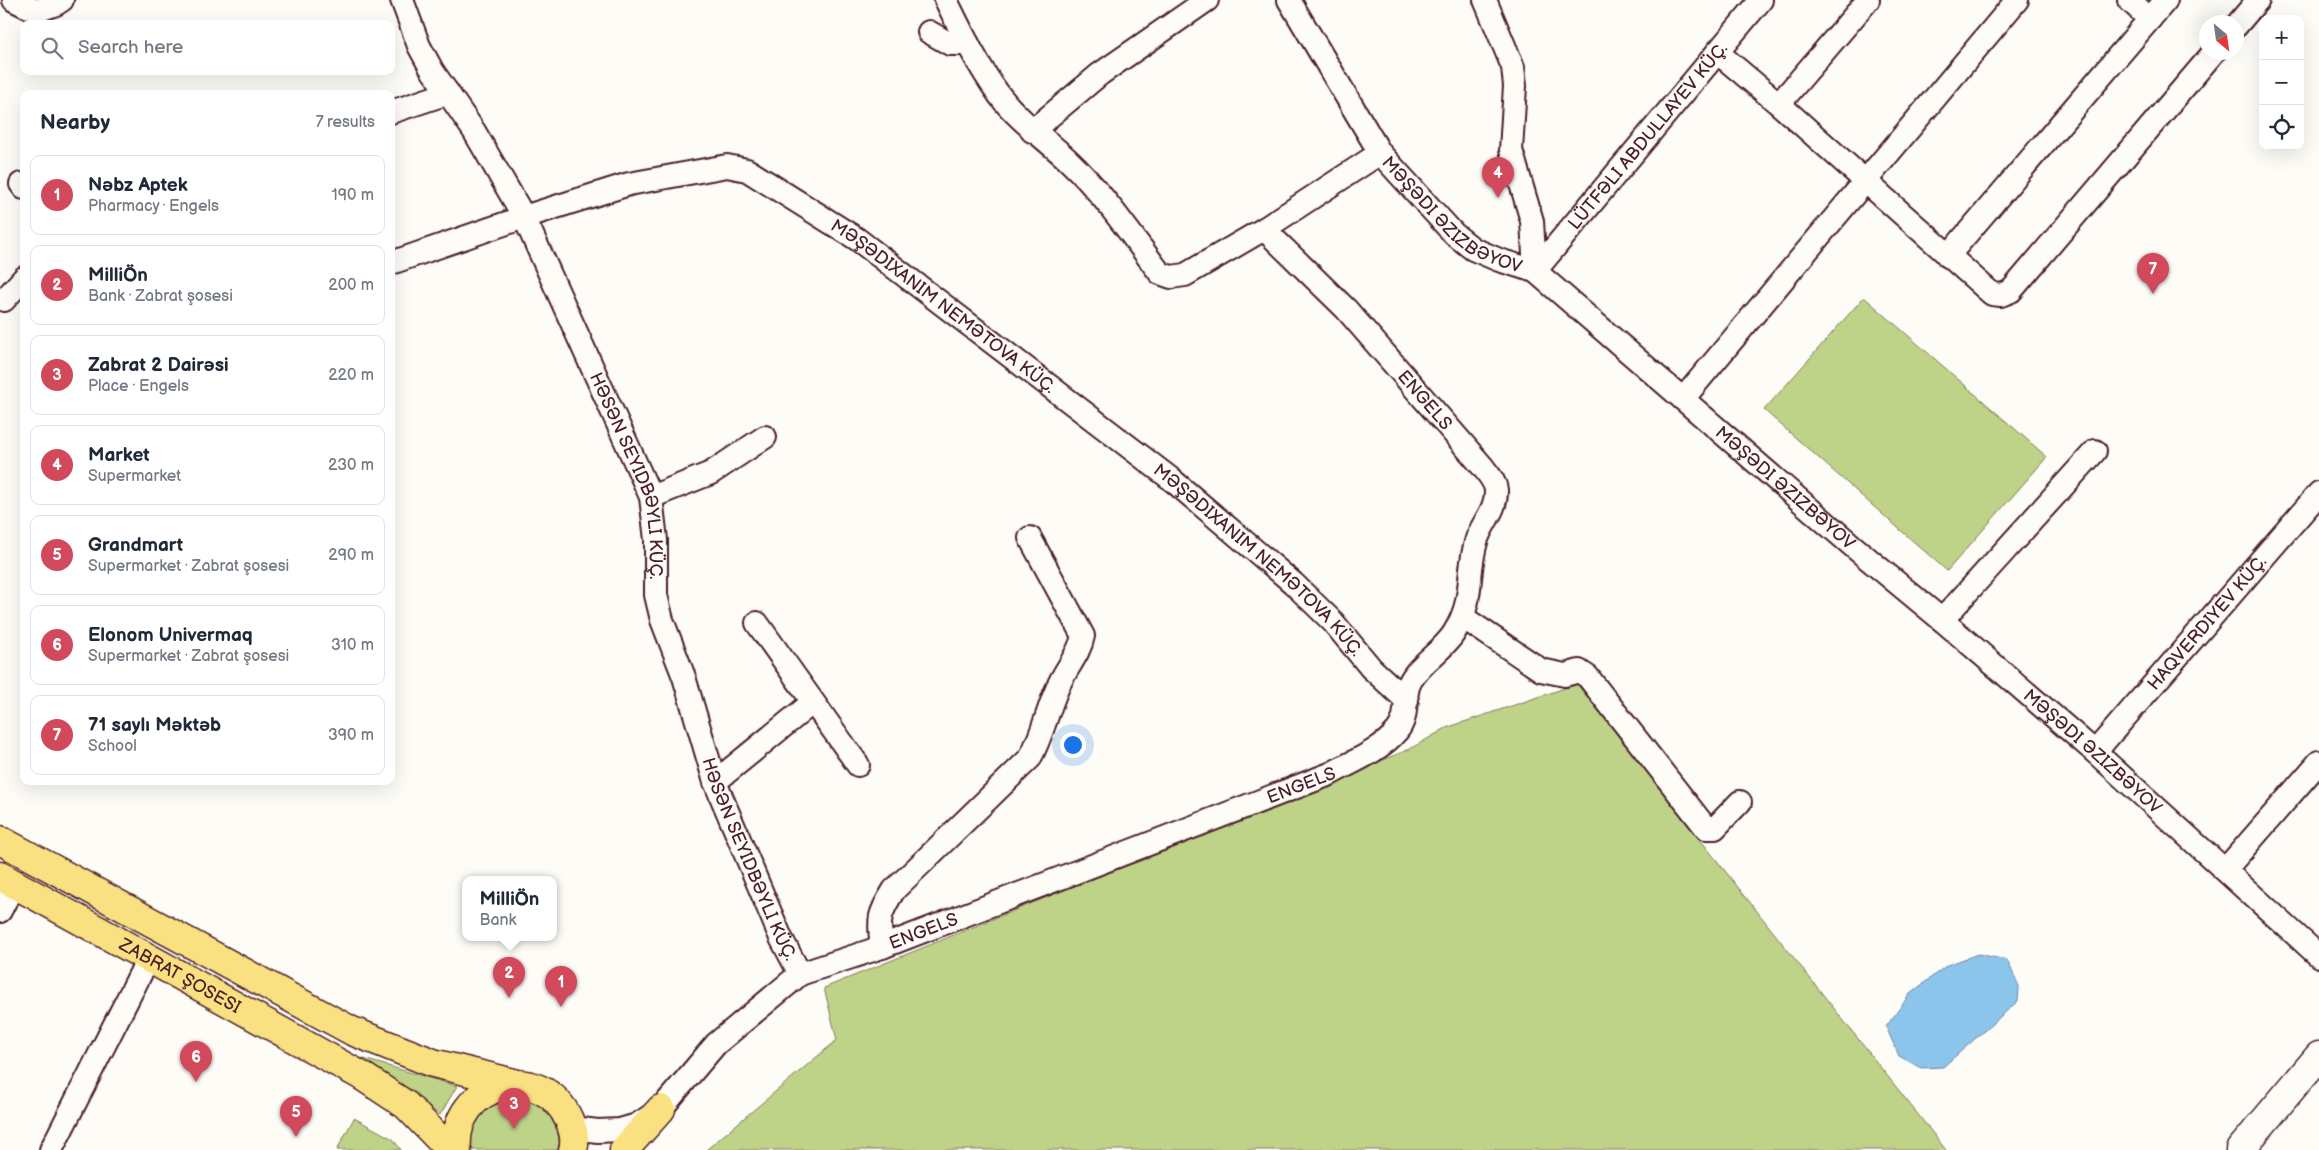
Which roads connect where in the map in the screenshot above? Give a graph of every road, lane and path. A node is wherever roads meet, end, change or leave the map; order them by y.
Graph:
1 (14, 0) edge
2 (62, 0) edge
3 (946, 0) edge
4 (1207, 0) edge
5 (1288, 0) edge
6 (1485, 0) edge
7 (1761, 0) edge
8 (1868, 0) edge
9 (2017, 0) edge
10 (2129, 0) edge
11 (2166, 0) edge
12 (2258, 0) edge
13 (404, 1) edge
14 (2244, 17) edge
15 (2150, 19) junction
16 (929, 32) dead end
17 (968, 44) junction
18 (1717, 52) junction
19 (2207, 60) edge
20 (448, 93) junction
21 (1779, 104) junction
22 (395, 111) edge
23 (1032, 131) junction
24 (1380, 153) junction
25 (1866, 183) junction
26 (524, 217) junction
27 (1264, 229) junction
28 (1948, 256) junction
29 (395, 263) edge
30 (1535, 270) junction
31 (20, 284) edge
32 (9, 302) edge
33 (1683, 399) junction
34 (765, 436) dead end
35 (2095, 451) dead end
36 (2319, 493) edge
37 (651, 497) junction
38 (1030, 538) dead end
39 (1464, 618) junction
40 (1942, 620) junction
41 (757, 623) dead end
42 (1407, 701) junction
43 (814, 702) junction
44 (2095, 752) junction
45 (2319, 762) edge
46 (858, 765) dead end
47 (715, 782) junction
48 (1740, 802) dead end
49 (0, 840) edge
50 (2225, 870) junction
51 (7, 880) edge
52 (0, 911) edge
53 (882, 947) junction
54 (2319, 956) edge
55 (148, 959) junction
56 (800, 974) junction
57 (2319, 1056) edge
58 (518, 1084) junction
59 (661, 1109) junction
60 (573, 1139) edge
61 (51, 1150) edge
62 (450, 1150) edge
63 (457, 1150) edge
64 (592, 1150) edge
65 (624, 1150) edge
66 (2240, 1150) edge

1 - 2 street
3 - 17 street
4 - 23 street
5 - 24 street, MƏŞƏDI ƏZIZBƏYOV
6 - 30 street
7 - 18 street, LÜTFƏLI ABDULLAYEV KÜÇ.
8 - 21 street
9 - 25 street
10 - 15 street
11 - 15 street
12 - 14 street
13 - 20 street, HƏSƏN SEYIDBƏYLI KÜÇ.
15 - 28 street
16 - 17 street
17 - 23 street
18 - 21 street
18 - 30 street, LÜTFƏLI ABDULLAYEV KÜÇ.
19 - 28 street
20 - 22 street
20 - 26 street, HƏSƏN SEYIDBƏYLI KÜÇ.
21 - 25 street
23 - 27 street
24 - 27 street
24 - 30 street, MƏŞƏDI ƏZIZBƏYOV
25 - 28 street
25 - 33 street
26 - 29 street
26 - 37 street, HƏSƏN SEYIDBƏYLI KÜÇ.
26 - 42 street
27 - 39 street, ENGELS
30 - 33 street, MƏŞƏDI ƏZIZBƏYOV
31 - 32 street
33 - 40 street, MƏŞƏDI ƏZIZBƏYOV
34 - 37 street
35 - 40 street
36 - 44 street, HAQVERDIYEV KÜÇ.
37 - 47 street, HƏSƏN SEYIDBƏYLI KÜÇ.
38 - 53 street
39 - 42 street, ENGELS
39 - 48 street
40 - 44 street, MƏŞƏDI ƏZIZBƏYOV
41 - 43 street
42 - 53 street, ENGELS
43 - 46 street
43 - 47 street
44 - 50 street, MƏŞƏDI ƏZIZBƏYOV
45 - 50 street
47 - 56 street, HƏSƏN SEYIDBƏYLI KÜÇ.
49 - 58 main road, ZABRAT ŞOSESI
50 - 54 street, MƏŞƏDI ƏZIZBƏYOV
51 - 52 street
51 - 55 main road, ZABRAT ŞOSESI
53 - 56 street, ENGELS
55 - 61 street
55 - 62 main road, ZABRAT ŞOSESI
56 - 59 street, ENGELS
57 - 66 street
58 - 60 main road, ZABRAT ŞOSESI
58 - 63 main road
59 - 60 street, ENGELS
59 - 65 main road
60 - 64 main road, ZABRAT ŞOSESI

